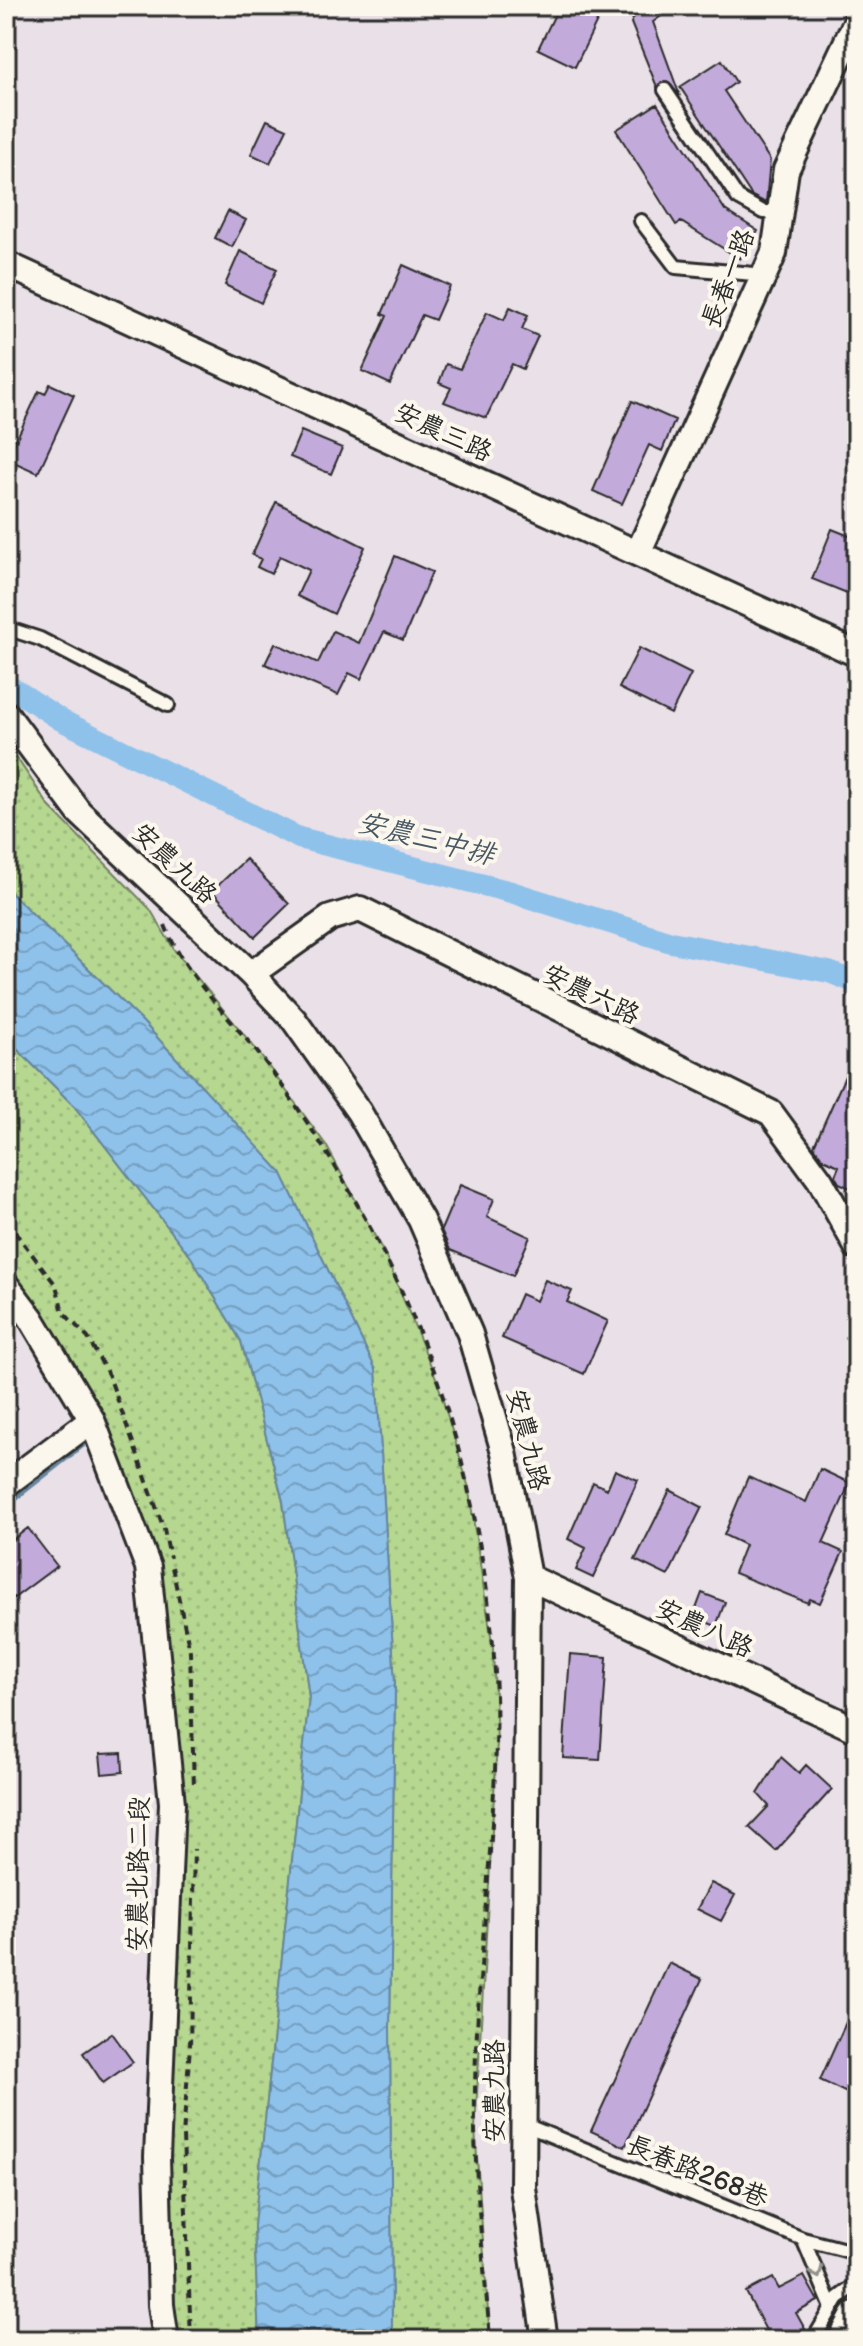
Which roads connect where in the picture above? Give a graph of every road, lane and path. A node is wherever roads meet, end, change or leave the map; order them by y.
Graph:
1 (857, 20) edge
2 (665, 90) dead end
3 (781, 212) junction
4 (641, 221) dead end
5 (6, 264) edge
6 (765, 275) junction
7 (638, 553) junction
8 (6, 628) edge
9 (857, 654) edge
10 (168, 705) dead end
11 (6, 714) edge
12 (164, 921) dead end
13 (251, 974) junction
14 (857, 1247) edge
15 (6, 1285) edge
16 (92, 1420) junction
17 (6, 1484) edge
18 (528, 1577) junction
19 (857, 1730) edge
20 (523, 2124) junction
21 (803, 2239) junction
22 (857, 2253) edge
23 (857, 2284) edge
24 (845, 2313) edge
25 (166, 2340) edge
26 (490, 2340) edge
27 (545, 2340) edge
28 (813, 2340) edge
29 (845, 2340) edge

1 - 3 street, 長春一路
2 - 3 lane
3 - 6 street, 長春一路
4 - 6 lane
5 - 7 street, 安農三路
6 - 7 street, 長春一路
7 - 9 street, 安農三路
8 - 10 lane
11 - 13 street, 安農九路
12 - 26 path
13 - 14 street, 安農六路
13 - 18 street, 安農九路
15 - 16 street, 安農北路二段
16 - 17 street
16 - 25 street, 安農北路二段
18 - 19 street, 安農八路
18 - 20 street, 安農九路
20 - 21 lane, 長春路268巷
20 - 27 street, 安農九路
21 - 22 lane, 長春路268巷
21 -> 24 lane
23 - 24 lane
24 - 28 lane
24 - 29 street

